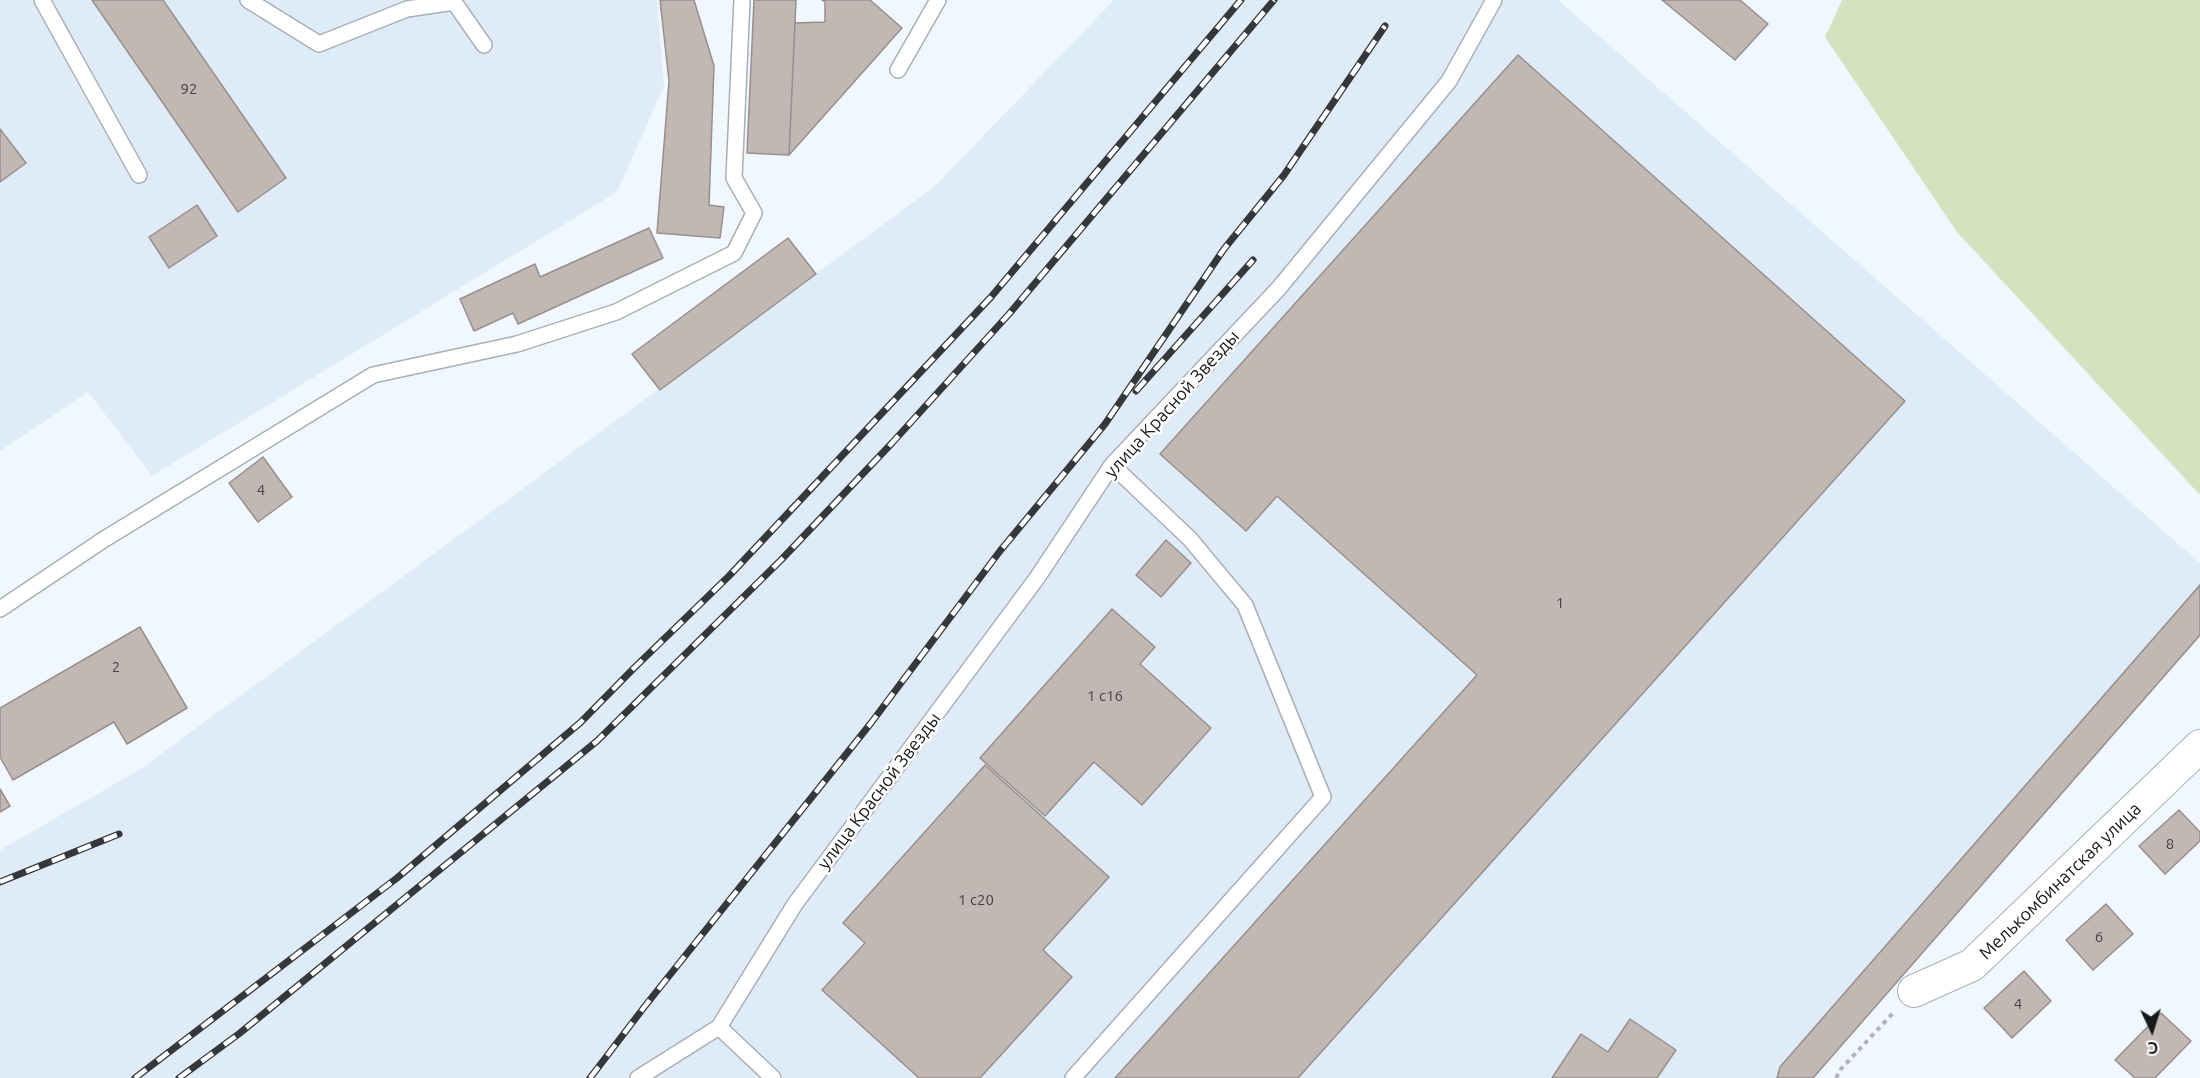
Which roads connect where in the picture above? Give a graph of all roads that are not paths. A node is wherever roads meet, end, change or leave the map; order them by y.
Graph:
1 (42, 0) edge
2 (248, 0) edge
3 (742, 0) edge
4 (938, 0) edge
5 (1494, 0) edge
6 (484, 45) dead end
7 (898, 70) dead end
8 (139, 175) dead end
9 (1112, 465) junction
10 (0, 609) edge
11 (2200, 746) edge
12 (1914, 991) road end
13 (719, 1027) junction
14 (638, 1078) edge
15 (773, 1078) edge
16 (1073, 1078) edge

1 - 8 lane
2 - 6 lane
3 - 10 lane
4 - 7 lane
5 - 9 lane, улица Красной Звезды
9 - 13 lane, улица Красной Звезды
9 - 16 lane
11 - 12 street, Мелькомбинатская улица
13 - 14 lane
13 - 15 lane

